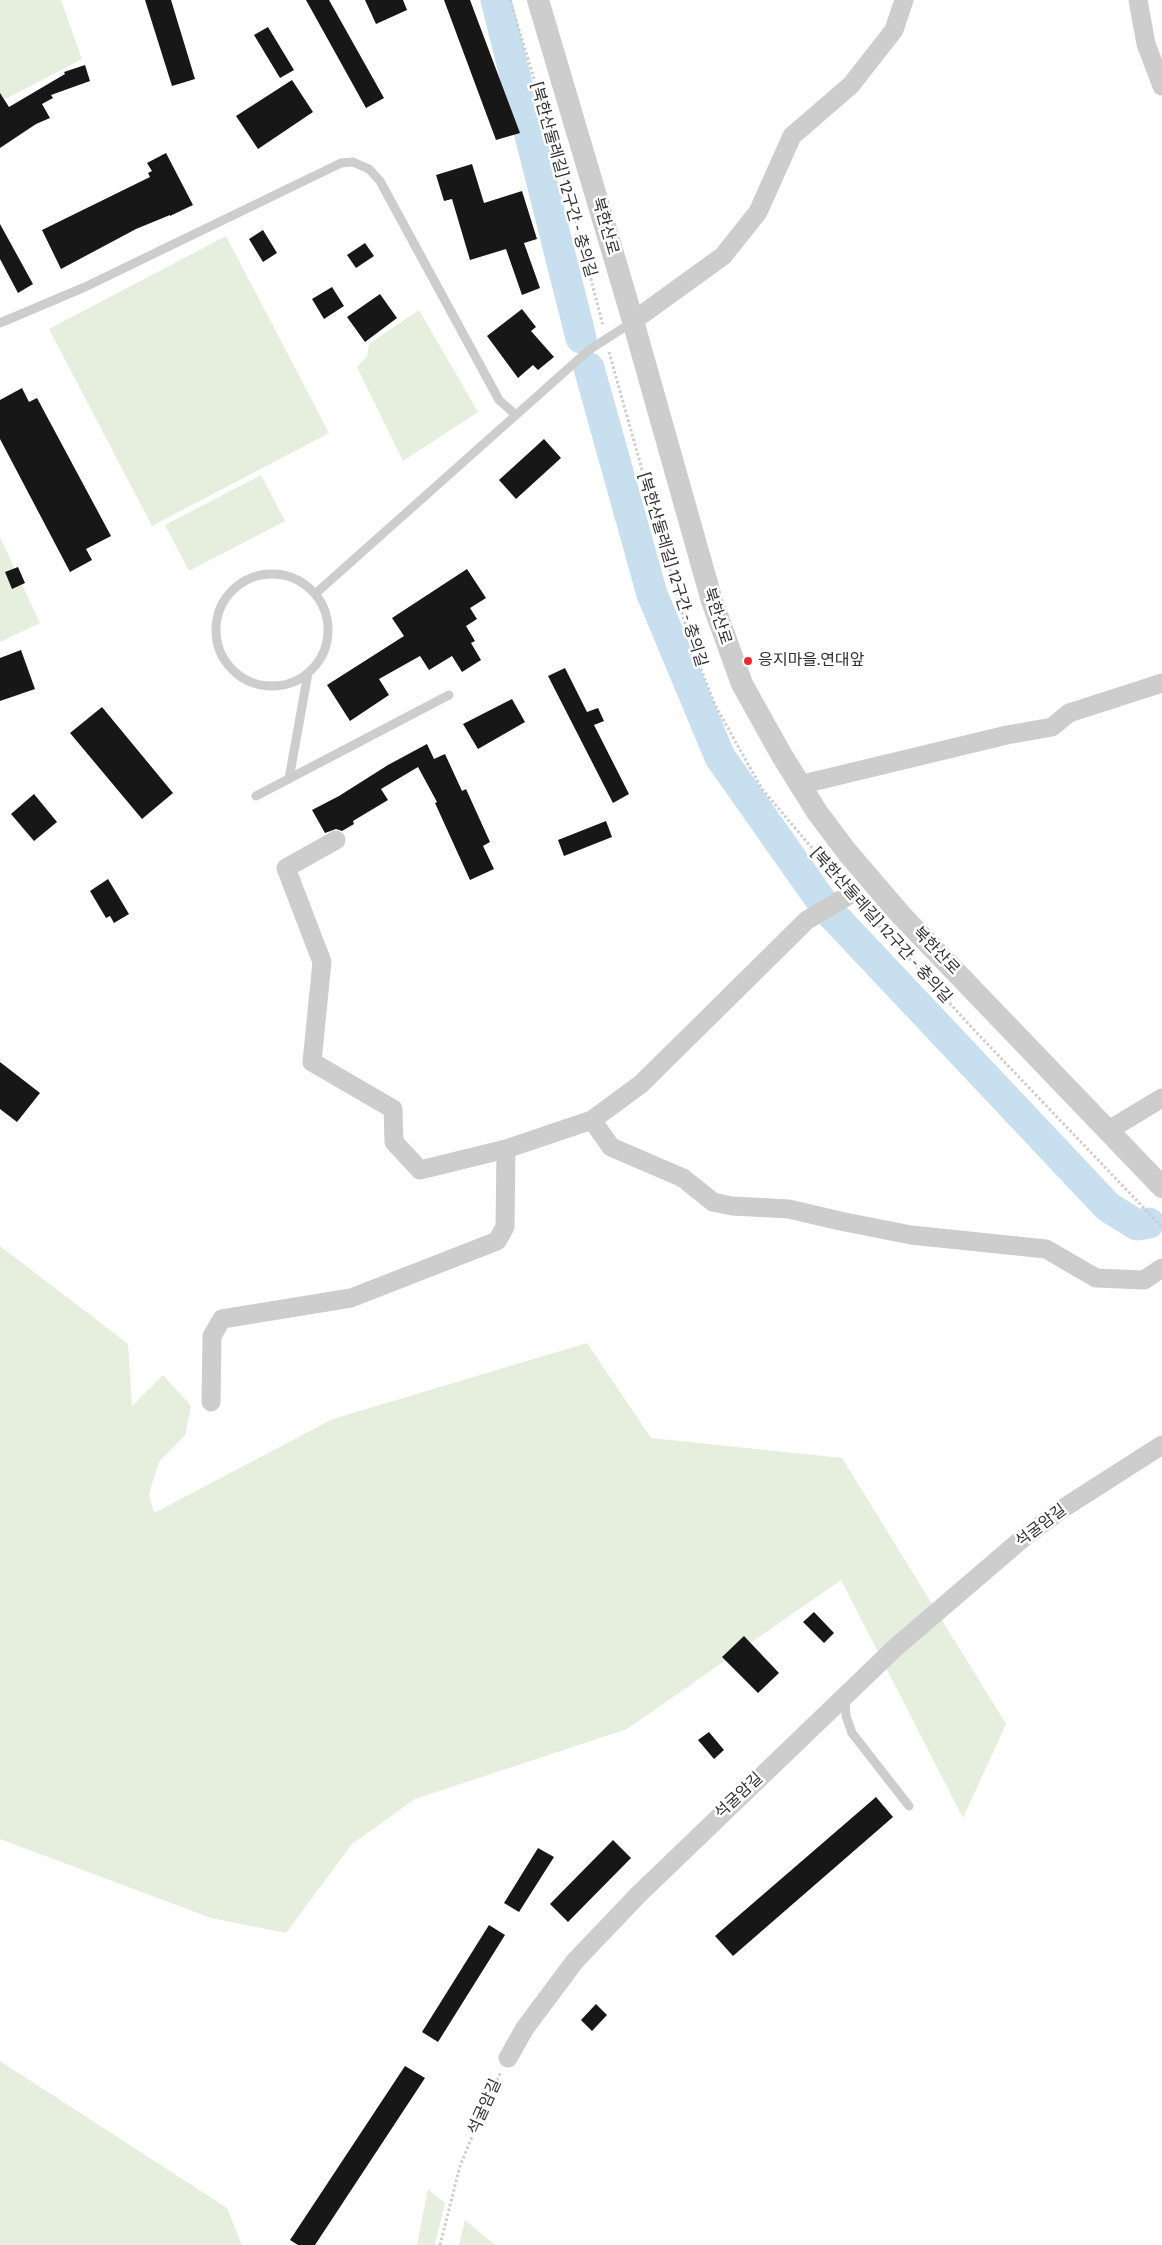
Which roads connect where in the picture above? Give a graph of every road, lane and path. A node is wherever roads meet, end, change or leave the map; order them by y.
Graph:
1 (510, 0) edge
2 (538, 0) edge
3 (904, 0) edge
4 (1138, 0) edge
5 (1162, 86) edge
6 (633, 321) junction
7 (0, 323) edge
8 (606, 339) junction
9 (516, 415) junction
10 (315, 594) junction
11 (308, 673) junction
12 (1162, 683) edge
13 (449, 695) dead end
14 (290, 778) junction
15 (799, 785) junction
16 (256, 796) dead end
17 (336, 840) dead end
18 (851, 895) junction
19 (1162, 1098) edge
20 (592, 1120) junction
21 (1109, 1130) junction
22 (506, 1149) junction
23 (1162, 1187) edge
24 (1162, 1227) edge
25 (1162, 1268) edge
26 (211, 1402) dead end
27 (1162, 1445) edge
28 (845, 1696) junction
29 (908, 1806) dead end
30 (508, 2058) joint
31 (440, 2245) edge

1 - 8 path, [북한산둘레길] 12구간 - 충의길
2 - 6 street, 북한산로
3 - 6 street
4 - 5 street
6 - 8 lane
6 - 15 street, 북한산로
7 - 9 lane
8 - 9 lane
8 - 18 path, [북한산둘레길] 12구간 - 충의길
9 - 10 lane
10 - 11 lane
10 - 11 lane
11 - 14 lane
12 - 15 street
13 - 14 lane
14 - 16 lane
15 - 21 street, 북한산로
17 - 22 street
18 - 20 street
18 - 24 path, [북한산둘레길] 12구간 - 충의길
19 - 21 street
20 - 22 street
20 - 25 street
21 - 23 street, 북한산로
22 - 26 street
27 - 28 street, 석굴암길
28 - 29 lane
28 - 30 street, 석굴암길
30 - 31 path, 석굴암길

